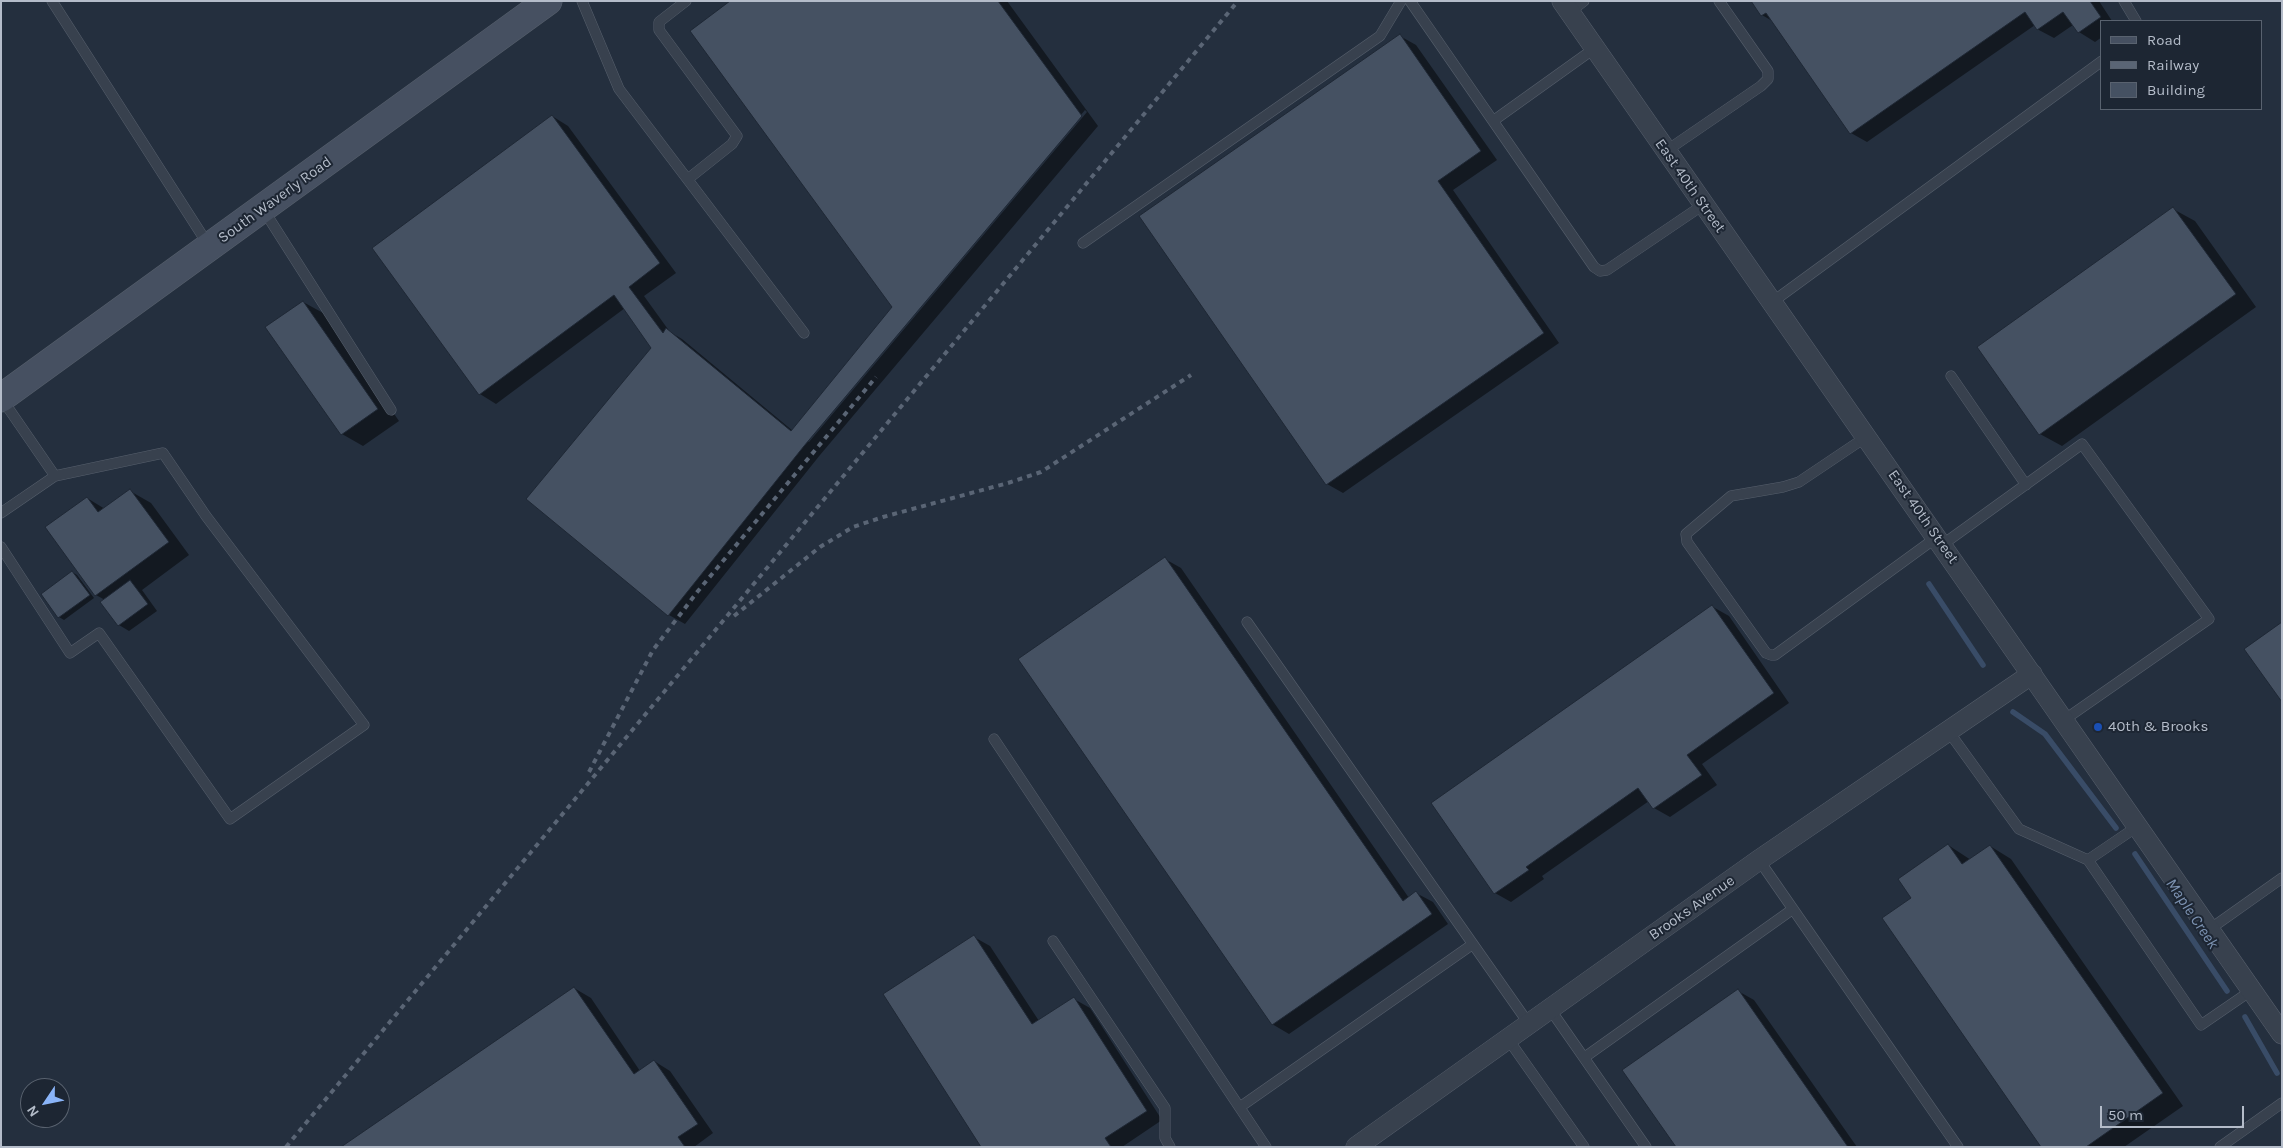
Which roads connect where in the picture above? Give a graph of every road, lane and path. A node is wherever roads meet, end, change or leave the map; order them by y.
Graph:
1 (52, 1) edge
2 (548, 1) edge
3 (582, 1) edge
4 (686, 1) edge
5 (1401, 1) edge
6 (1410, 1) edge
7 (1719, 1) edge
8 (2124, 1) edge
9 (1572, 5) edge
10 (2135, 20) edge
11 (1595, 48) junction
12 (2100, 62) edge
13 (1493, 121) junction
14 (1666, 151) junction
15 (688, 179) junction
16 (1703, 205) junction
17 (262, 209) junction
18 (1083, 243) dead end
19 (210, 247) junction
20 (1771, 303) junction
21 (804, 333) dead end
22 (1952, 376) dead end
23 (1, 398) edge
24 (391, 410) dead end
25 (1866, 437) junction
26 (55, 476) junction
27 (2026, 485) junction
28 (1, 514) edge
29 (1940, 541) junction
30 (1, 547) edge
31 (1247, 622) dead end
32 (2032, 674) junction
33 (2064, 720) junction
34 (1949, 732) junction
35 (994, 738) dead end
36 (2138, 826) junction
37 (1759, 860) junction
38 (2088, 860) junction
39 (2282, 878) edge
40 (1793, 909) junction
41 (2210, 929) junction
42 (1053, 941) dead end
43 (1473, 944) junction
44 (2252, 990) junction
45 (1550, 1009) junction
46 (1529, 1024) junction
47 (2282, 1034) edge
48 (1508, 1038) junction
49 (1585, 1058) junction
50 (2282, 1103) edge
51 (1240, 1107) junction
52 (1170, 1147) edge
53 (1266, 1147) edge
54 (1356, 1147) edge
55 (1584, 1147) edge
56 (1646, 1147) edge
57 (1958, 1147) edge
58 (2220, 1147) edge

1 - 19 lane
2 - 17 main road, South Waverly Road
3 - 15 lane
4 - 15 lane
5 - 18 lane
6 - 13 lane
7 - 14 lane
8 - 10 lane
9 - 11 street, East 40th Street
11 - 13 lane
11 - 14 street, East 40th Street
12 - 20 lane
13 - 16 lane
14 - 16 street, East 40th Street
15 - 21 lane
16 - 20 street, East 40th Street
17 - 19 main road, South Waverly Road
17 - 24 lane
19 - 23 main road, South Waverly Road
20 - 25 street, East 40th Street
22 - 27 lane
23 - 26 lane
25 - 29 street, East 40th Street
25 - 29 lane
26 - 28 lane
26 - 30 lane
27 - 29 lane
27 - 33 lane
29 - 32 street, East 40th Street
31 - 43 lane
32 - 33 street, East 40th Street
32 - 34 street, Brooks Avenue
33 - 36 street, East 40th Street
34 - 37 street, Brooks Avenue
34 - 38 lane
35 - 51 lane
36 - 38 lane
36 - 41 street, East 40th Street
37 - 40 lane
37 - 45 street, Brooks Avenue
38 - 44 lane
39 - 41 lane
40 - 49 lane
40 - 57 lane
41 - 44 street, East 40th Street
42 - 52 lane
43 - 46 lane
43 - 51 lane
44 - 47 street, East 40th Street
45 - 46 street, Brooks Avenue
45 - 49 lane
46 - 48 street, Brooks Avenue
48 - 54 street, Brooks Avenue
48 - 55 lane
49 - 56 lane
50 - 58 lane
51 - 53 lane

